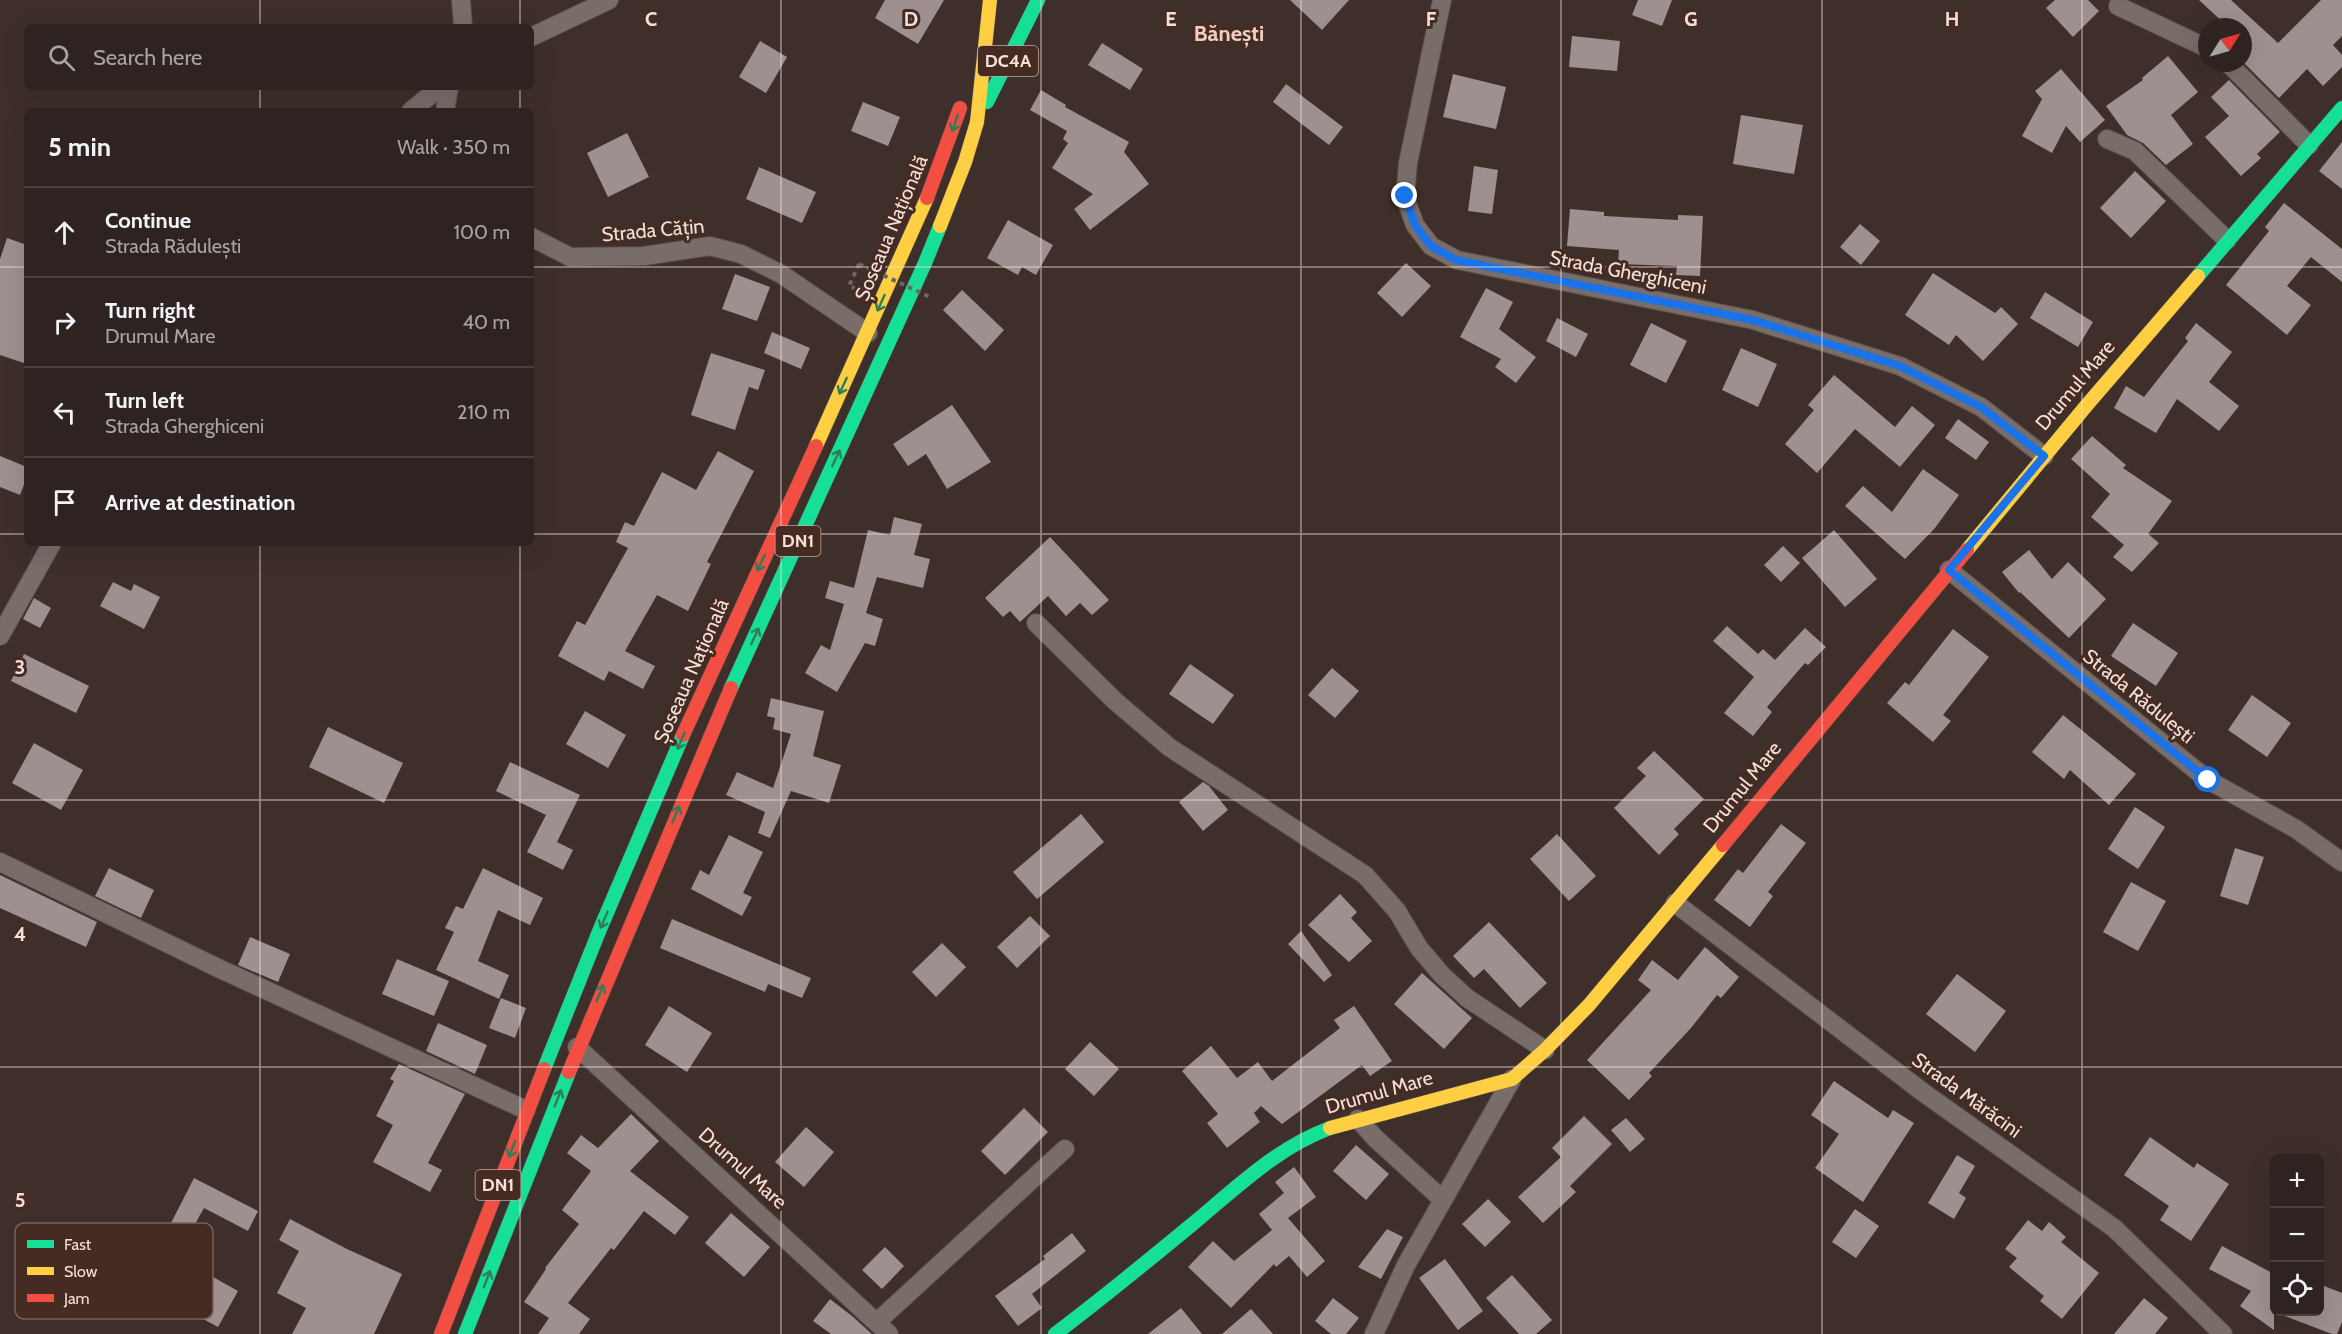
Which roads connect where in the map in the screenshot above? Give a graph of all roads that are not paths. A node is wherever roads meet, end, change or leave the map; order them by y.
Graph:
1 (461, 0) edge
2 (609, 0) edge
3 (990, 0) edge
4 (1038, 0) edge
5 (1442, 0) edge
6 (2118, 6) dead end
7 (463, 24) edge
8 (987, 27) junction
9 (534, 36) edge
10 (2198, 44) edge
11 (2237, 72) edge
12 (436, 90) edge
13 (448, 90) edge
14 (415, 108) edge
15 (446, 108) edge
16 (2342, 108) edge
17 (977, 122) junction
18 (2107, 139) dead end
19 (2309, 145) junction
20 (534, 239) edge
21 (2227, 240) junction
22 (868, 333) junction
23 (2044, 456) junction
24 (50, 546) edge
25 (1949, 570) junction
26 (1036, 623) dead end
27 (0, 636) edge
28 (0, 862) edge
29 (2342, 862) edge
30 (1675, 903) junction
31 (578, 1047) junction
32 (1545, 1050) junction
33 (1512, 1079) junction
34 (526, 1110) junction
35 (1358, 1119) junction
36 (1065, 1149) dead end
37 (1443, 1200) junction
38 (883, 1328) edge
39 (441, 1334) edge
40 (465, 1334) edge
41 (1055, 1334) edge
42 (1374, 1334) edge
43 (2223, 1334) edge

1 - 7 street
2 - 9 street
3 - 8 main road, Șoseaua Națională / DN1
4 - 17 main road, DC4A
5 - 23 street, Strada Gherghiceni
6 - 10 street
8 - 17 main road, Șoseaua Națională / DN1
8 -> 22 main road, Șoseaua Națională / DN1
11 - 19 street
12 - 14 street
13 - 15 street
16 - 19 main road, Drumul Mare
31 -> 17 main road, Șoseaua Națională / DN1
18 - 21 street
19 - 21 main road, Drumul Mare
20 - 22 street, Strada Cățin
21 - 23 main road, Drumul Mare
22 -> 34 main road, Șoseaua Națională / DN1
23 - 25 main road, Drumul Mare
24 - 27 street
25 - 29 street, Strada Rădulești
25 - 30 main road, Drumul Mare
26 - 32 street
28 - 34 street
30 - 32 main road, Drumul Mare
30 - 43 street, Strada Mărăcini
31 - 38 street, Drumul Mare
40 -> 31 main road, Șoseaua Națională / DN1
32 - 33 main road, Drumul Mare
33 - 35 main road, Drumul Mare
33 - 37 street
34 -> 39 main road, Șoseaua Națională / DN1
35 - 37 street
35 - 41 main road, Drumul Mare
36 - 38 street, Drumul Mare
37 - 42 street

